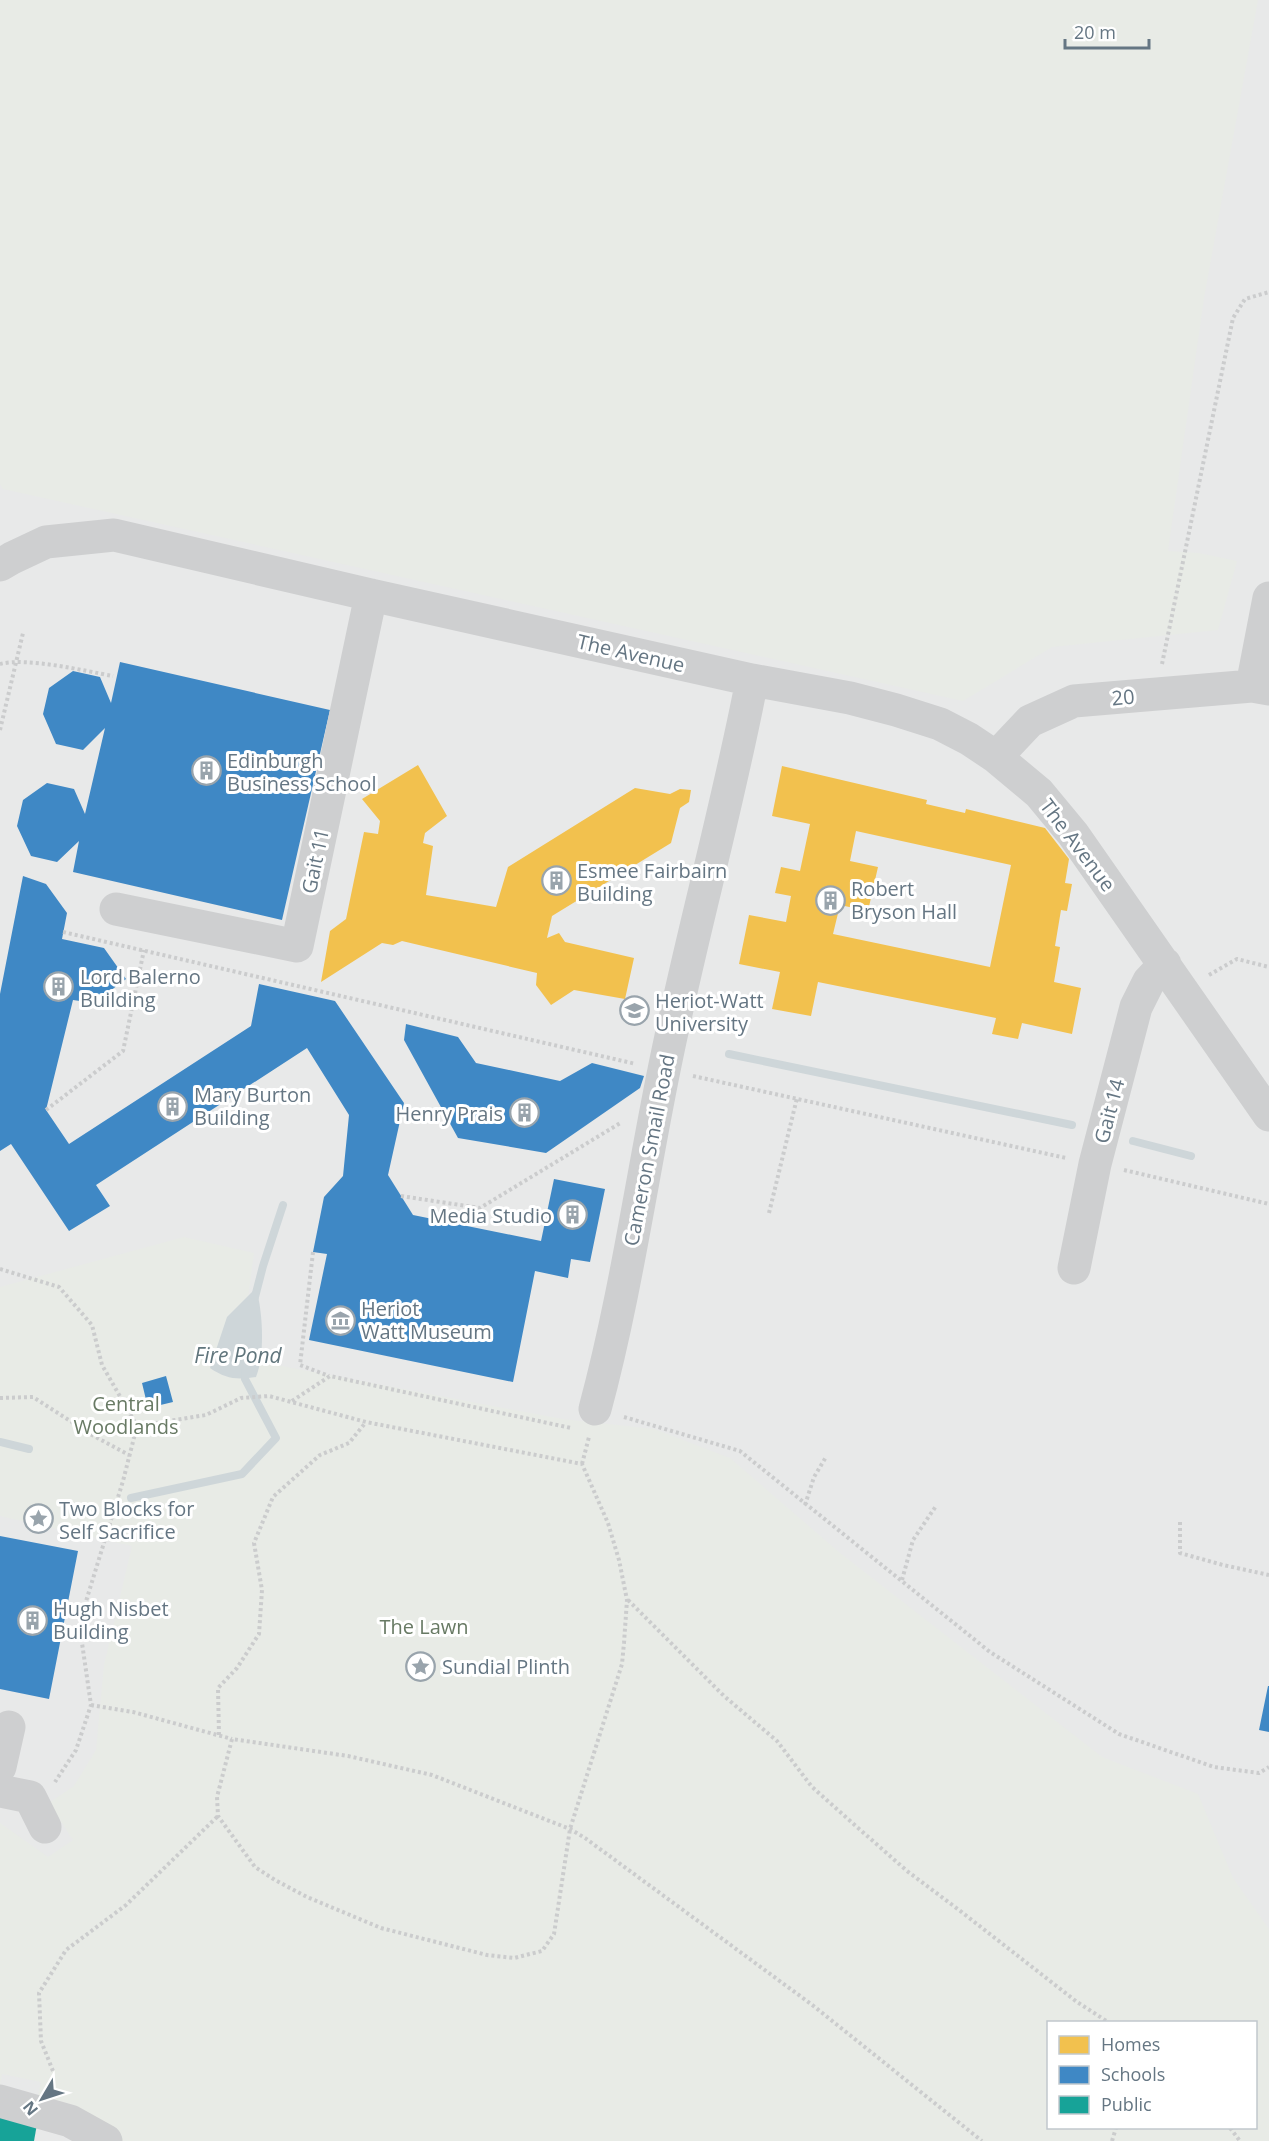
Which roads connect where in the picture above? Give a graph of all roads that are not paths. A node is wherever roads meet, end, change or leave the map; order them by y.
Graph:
1 (4, 553) edge
2 (371, 595) junction
3 (1269, 598) edge
4 (752, 680) junction
5 (1261, 688) edge
6 (996, 757) junction
7 (116, 909) dead end
8 (1164, 964) junction
9 (1269, 1114) edge
10 (1074, 1268) dead end
11 (587, 1419) road end
12 (9, 1727) dead end
13 (0, 1767) edge
14 (15, 1794) edge
15 (45, 1827) dead end
16 (0, 2102) edge
17 (106, 2141) edge

1 - 2 street, The Avenue
2 - 4 street, The Avenue
2 - 7 street, Gait 11
3 - 5 street
4 - 6 street, The Avenue
4 - 11 street, Cameron Smail Road
5 - 6 street, 20
6 - 8 street, The Avenue
8 - 9 street
8 - 10 street, Gait 14
12 - 13 street
14 - 15 street
16 - 17 street

